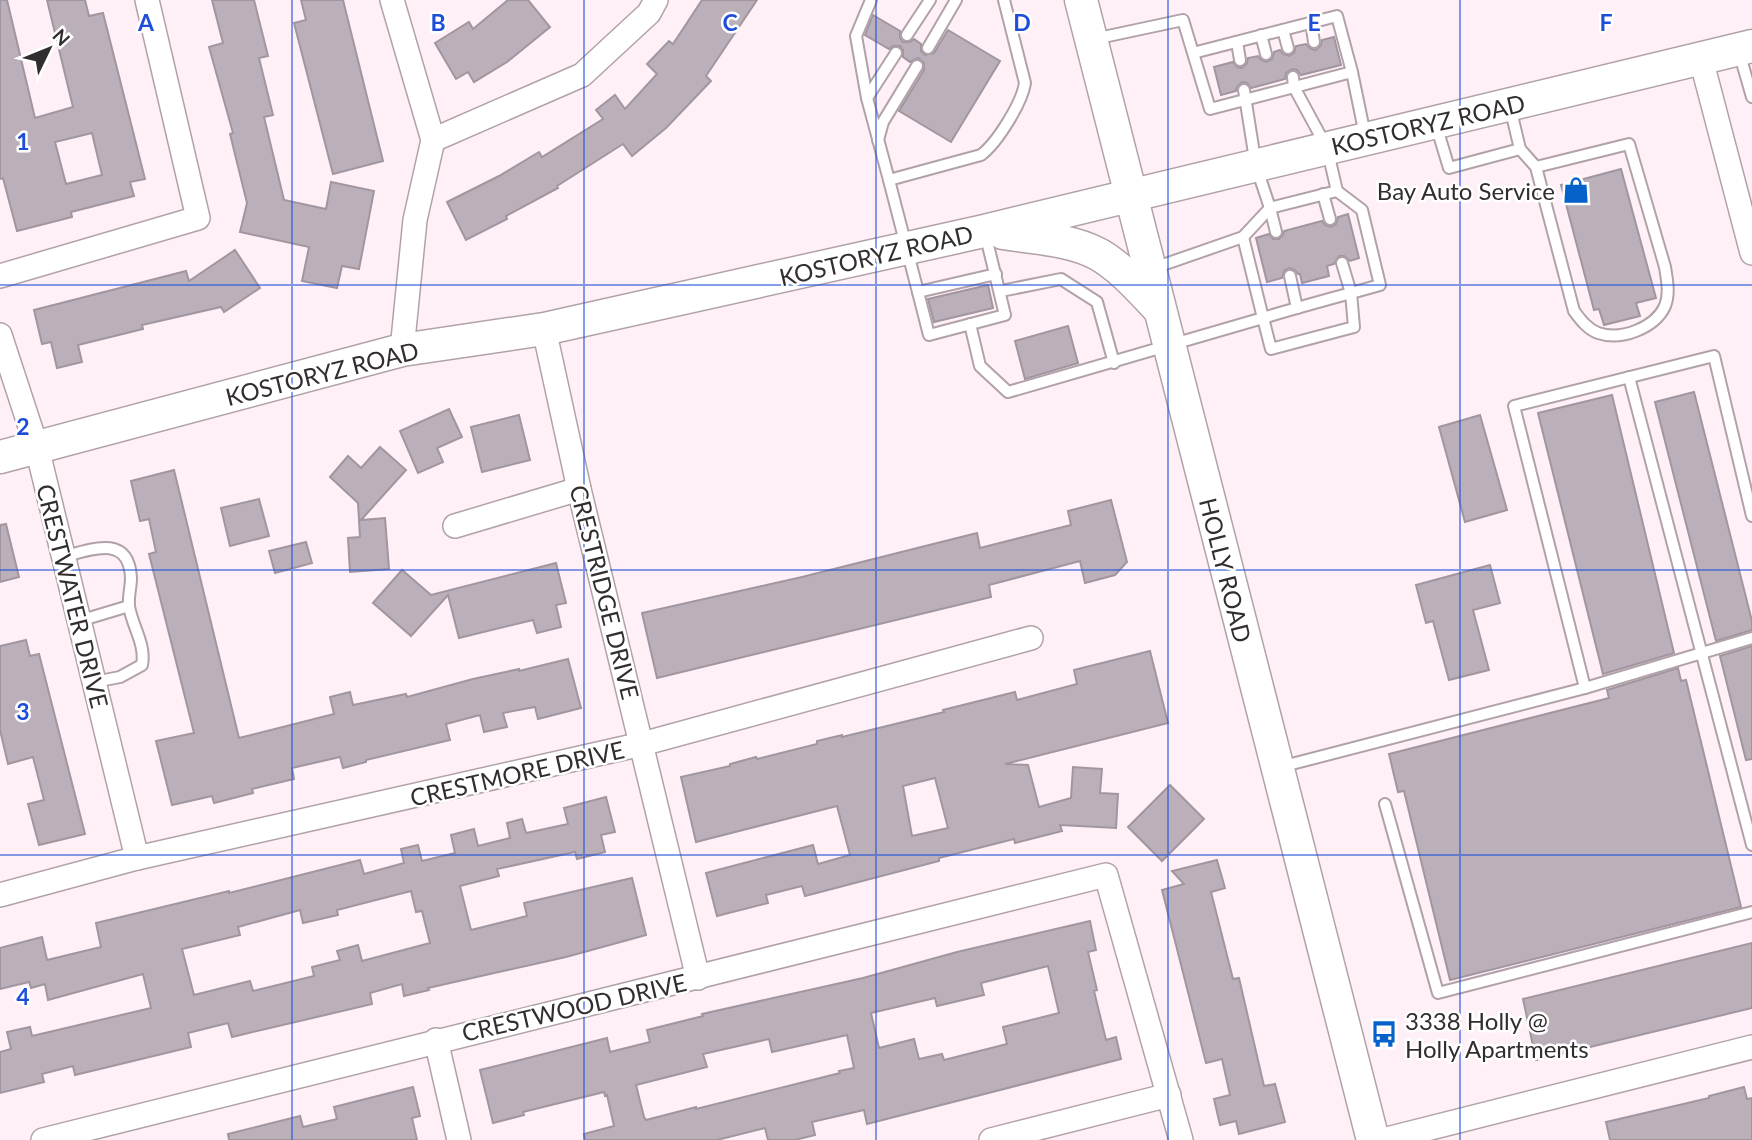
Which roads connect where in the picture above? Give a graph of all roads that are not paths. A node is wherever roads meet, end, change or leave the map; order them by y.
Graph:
1 (146, 0) edge
2 (392, 0) edge
3 (656, 0) edge
4 (871, 0) edge
5 (930, 0) edge
6 (956, 0) edge
7 (1004, 0) edge
8 (1081, 0) edge
9 (1311, 23) junction
10 (1283, 30) junction
11 (907, 35) dead end
12 (1261, 36) junction
13 (1091, 40) junction
14 (1314, 41) dead end
15 (1237, 42) junction
16 (928, 48) dead end
17 (1287, 48) dead end
18 (1745, 48) edge
19 (895, 53) dead end
20 (1193, 53) junction
21 (1266, 54) dead end
22 (1701, 59) junction
23 (1240, 60) dead end
24 (917, 66) dead end
25 (1352, 72) junction
26 (1294, 82) junction
27 (1244, 95) junction
28 (1752, 97) edge
29 (867, 98) junction
30 (1509, 105) junction
31 (1436, 122) junction
32 (433, 139) junction
33 (1366, 139) junction
34 (877, 141) junction
35 (1327, 148) junction
36 (1520, 149) junction
37 (1256, 166) junction
38 (1536, 167) junction
39 (889, 180) junction
40 (1337, 191) junction
41 (1130, 194) junction
42 (1323, 194) junction
43 (1270, 208) junction
44 (1330, 219) dead end
45 (984, 231) junction
46 (1276, 232) dead end
47 (1243, 237) junction
48 (907, 248) junction
49 (1752, 254) edge
50 (1342, 262) dead end
51 (1150, 269) junction
52 (996, 274) junction
53 (0, 276) edge
54 (1290, 276) dead end
55 (1001, 291) junction
56 (918, 292) junction
57 (1351, 293) junction
58 (1297, 308) junction
59 (1160, 310) junction
60 (1263, 318) junction
61 (975, 319) junction
62 (544, 329) junction
63 (0, 335) edge
64 (1169, 346) junction
65 (402, 350) junction
66 (1114, 363) junction
67 (1629, 377) junction
68 (37, 448) junction
69 (0, 457) edge
70 (579, 489) junction
71 (1752, 516) edge
72 (455, 526) dead end
73 (63, 557) junction
74 (129, 606) junction
75 (79, 621) junction
76 (1031, 638) dead end
77 (1752, 638) edge
78 (1702, 654) junction
79 (94, 682) junction
80 (1585, 688) junction
81 (642, 744) junction
82 (1277, 768) junction
83 (1385, 804) dead end
84 (1752, 845) edge
85 (137, 858) junction
86 (0, 895) edge
87 (1752, 912) edge
88 (698, 978) junction
89 (436, 1040) junction
90 (1752, 1048) edge
91 (1169, 1095) junction
92 (43, 1140) edge
93 (459, 1140) edge
94 (991, 1140) edge
95 (1181, 1140) edge
96 (1373, 1140) edge
97 (1383, 1140) edge

1 - 53 street
2 - 32 street
3 - 32 street
4 - 29 lane
5 - 11 lane
6 - 16 lane
7 - 39 lane
8 - 13 main road, HOLLY ROAD
9 - 10 lane
9 - 14 lane
9 - 25 lane
10 - 12 lane
10 - 17 lane
12 - 15 lane
12 - 21 lane
13 - 20 lane
13 - 41 main road, HOLLY ROAD
15 - 20 lane
15 - 23 lane
18 - 22 main road, KOSTORYZ ROAD
18 - 28 lane
19 - 29 lane
20 - 27 lane
22 - 30 main road, KOSTORYZ ROAD
22 - 49 street
24 - 34 lane
25 - 26 lane
25 - 33 lane
26 - 27 lane
26 - 35 lane
27 - 37 lane
29 - 34 lane
30 - 31 main road, KOSTORYZ ROAD
30 - 36 lane
31 - 33 main road, KOSTORYZ ROAD
31 - 36 lane
32 - 65 street
33 - 35 main road, KOSTORYZ ROAD
34 - 39 lane
35 - 37 main road, KOSTORYZ ROAD
35 - 40 lane
36 - 38 lane
37 - 41 main road, KOSTORYZ ROAD
37 - 43 lane
38 - 38 lane
39 - 48 lane
40 - 42 lane
40 - 57 lane
41 - 45 main road, KOSTORYZ ROAD
41 - 51 main road, HOLLY ROAD
42 - 43 lane
42 - 44 lane
43 - 46 lane
43 - 47 lane
45 - 48 main road, KOSTORYZ ROAD
45 - 52 lane
45 - 59 main road
47 - 51 lane
47 - 60 lane
48 - 56 lane
48 - 62 main road, KOSTORYZ ROAD
50 - 57 lane
51 - 59 main road, HOLLY ROAD
52 - 55 lane
52 - 56 lane
54 - 58 lane
55 - 61 lane
55 - 66 lane
56 - 61 lane
57 - 58 lane
57 - 60 lane
58 - 60 lane
59 - 64 main road, HOLLY ROAD
60 - 64 lane
61 - 66 lane
62 - 65 main road, KOSTORYZ ROAD
62 - 70 street, CRESTRIDGE DRIVE
63 - 68 street, CRESTWATER DRIVE
64 - 66 lane
64 - 82 main road, HOLLY ROAD
65 - 68 main road, KOSTORYZ ROAD
67 - 71 lane
67 - 78 lane
67 - 80 lane
68 - 69 main road, KOSTORYZ ROAD
68 - 73 street, CRESTWATER DRIVE
70 - 72 street
70 - 81 street, CRESTRIDGE DRIVE
73 - 74 lane
73 - 75 street, CRESTWATER DRIVE
74 - 75 lane
74 - 79 lane
75 - 79 street, CRESTWATER DRIVE
76 - 81 street, CRESTMORE DRIVE
77 - 78 lane
78 - 80 lane
78 - 84 lane
79 - 85 street, CRESTWATER DRIVE
80 - 82 lane
81 - 85 street, CRESTMORE DRIVE
81 - 88 street, CRESTRIDGE DRIVE
82 - 96 main road, HOLLY ROAD
83 - 87 lane
85 - 86 street, CRESTMORE DRIVE
88 - 89 street, CRESTWOOD DRIVE
88 - 91 street, CRESTWOOD DRIVE
89 - 92 street, CRESTWOOD DRIVE
89 - 93 street
90 - 97 street
91 - 94 street
91 - 95 street

